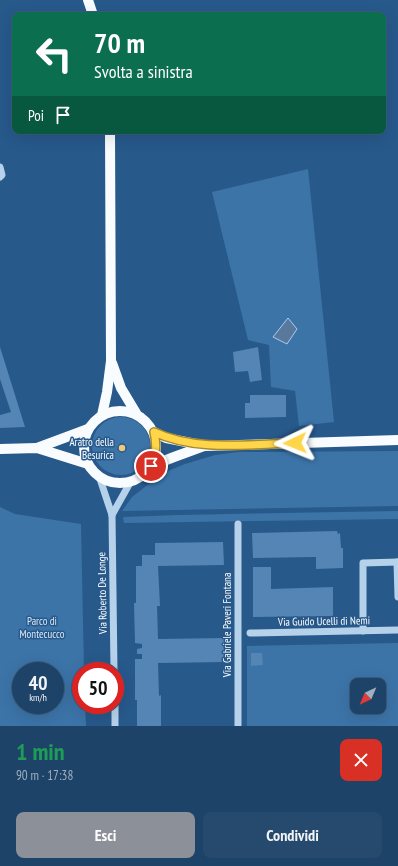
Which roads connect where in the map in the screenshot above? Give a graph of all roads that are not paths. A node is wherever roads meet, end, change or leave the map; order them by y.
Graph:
1 (88, 0) edge
2 (92, 12) edge
3 (110, 134) edge
4 (0, 167) edge
5 (0, 178) edge
6 (112, 361) junction
7 (136, 414) junction
8 (102, 415) junction
9 (88, 429) junction
10 (154, 432) junction
11 (398, 440) edge
12 (206, 446) junction
13 (37, 448) junction
14 (0, 449) edge
15 (88, 464) junction
16 (151, 466) junction
17 (99, 476) junction
18 (131, 482) junction
19 (112, 515) junction
20 (238, 524) dead end
21 (398, 562) edge
22 (398, 597) edge
23 (398, 630) edge
24 (363, 631) junction
25 (250, 633) dead end
26 (114, 662) edge
27 (115, 714) edge
28 (115, 726) edge
29 (238, 726) edge

1 - 2 main road
3 - 6 main road
4 - 5 street
6 - 7 main road
6 - 8 main road
7 - 8 main road
7 - 10 main road
8 - 9 main road
9 - 13 main road
9 - 15 main road
10 - 12 main road
10 - 16 main road
11 - 12 main road
12 - 16 main road
13 - 14 main road
13 - 15 main road
15 - 17 main road
16 - 18 main road
17 - 18 main road
17 - 19 street
18 - 19 street
19 - 26 street, Via Roberto De Longe
20 - 29 street, Via Gabriele Paveri Fontana
21 - 22 street
21 - 24 street
23 - 24 street, Via Guido Ucelli di Nemi
24 - 25 street, Via Guido Ucelli di Nemi
27 - 28 street

